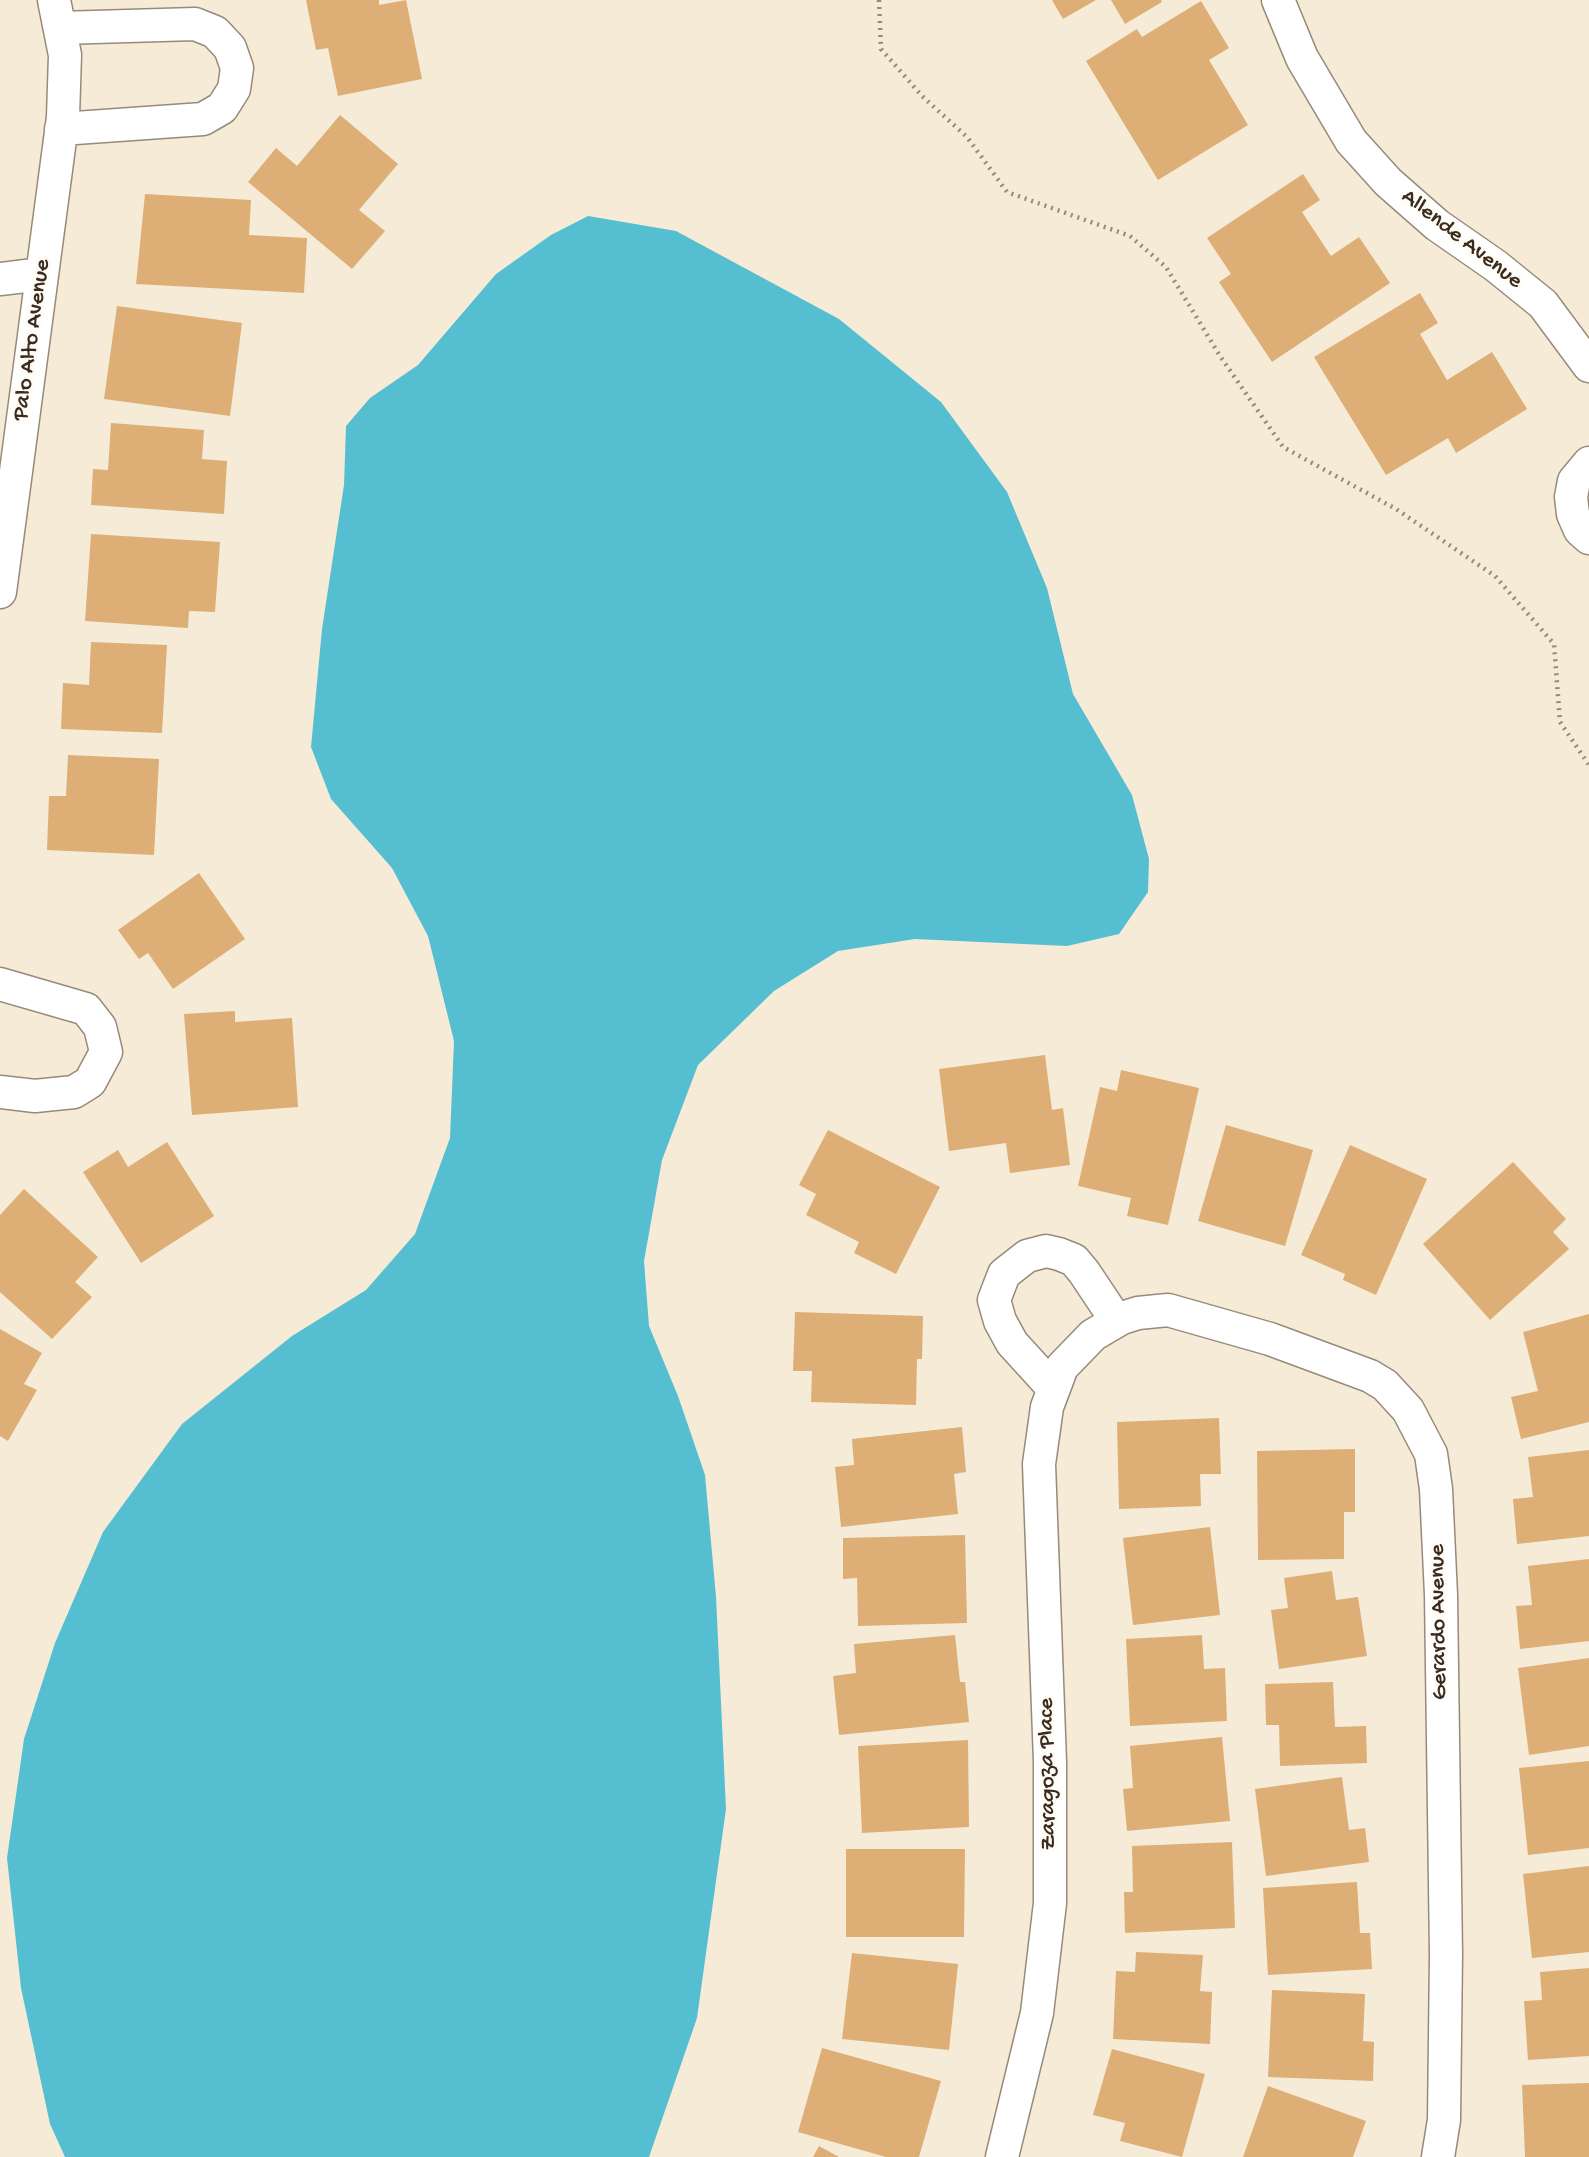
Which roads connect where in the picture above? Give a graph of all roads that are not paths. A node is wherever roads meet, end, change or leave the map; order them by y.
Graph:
1 (1278, 0) edge
2 (57, 14) edge
3 (61, 128) junction
4 (42, 274) junction
5 (0, 279) edge
6 (1589, 366) edge
7 (1589, 463) edge
8 (1589, 538) edge
9 (0, 592) edge
10 (0, 984) edge
11 (0, 1092) edge
12 (1116, 1320) junction
13 (1079, 1346) joint
14 (1053, 1388) junction
15 (1002, 2157) edge
16 (1438, 2157) edge

1 - 6 street, Allende Avenue
2 - 3 street, Palo Alto Avenue
2 - 3 street, Palo Alto Avenue
3 - 4 street, Palo Alto Avenue
4 - 5 street
4 - 9 street, Palo Alto Avenue
7 - 8 street
10 - 11 street
12 - 13 street, Gerardo Avenue
12 - 14 street
12 - 16 street, Gerardo Avenue
13 - 14 street, Zaragoza Place
14 - 15 street, Zaragoza Place

